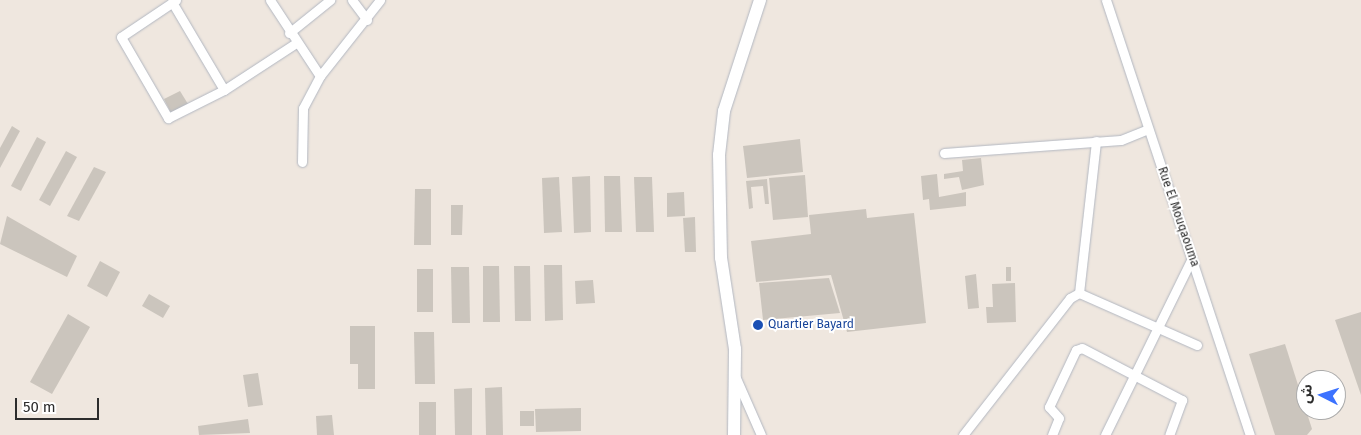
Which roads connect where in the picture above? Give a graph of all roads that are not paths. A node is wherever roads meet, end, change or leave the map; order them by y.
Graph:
1 (270, 0) edge
2 (330, 0) edge
3 (352, 0) edge
4 (380, 0) edge
5 (760, 0) edge
6 (1106, 0) edge
7 (174, 1) edge
8 (367, 20) junction
9 (289, 32) junction
10 (296, 43) junction
11 (320, 76) junction
12 (224, 90) junction
13 (1148, 129) junction
14 (1096, 140) junction
15 (944, 154) dead end
16 (302, 162) dead end
17 (1192, 258) junction
18 (1080, 294) junction
19 (1158, 327) junction
20 (1197, 345) dead end
21 (1134, 375) junction
22 (736, 378) junction
23 (734, 435) edge
24 (762, 435) edge
25 (963, 435) edge
26 (1052, 435) edge
27 (1105, 435) edge
28 (1169, 435) edge
29 (1250, 435) edge

1 - 9 street
2 - 9 street
3 - 8 street
4 - 8 street
5 - 22 main road
6 - 13 street, Rue El Mouqaouma
7 - 12 street
7 - 12 street
8 - 11 street
9 - 10 street
10 - 11 street
10 - 12 street
11 - 16 street
13 - 14 street
13 - 17 street, Rue El Mouqaouma
14 - 15 street
14 - 18 street
17 - 19 street
17 - 29 street, Rue El Mouqaouma
18 - 19 street
18 - 25 street
19 - 20 street
19 - 21 street
21 - 26 street
21 - 27 street
21 - 28 street
22 - 23 main road
22 - 24 street

